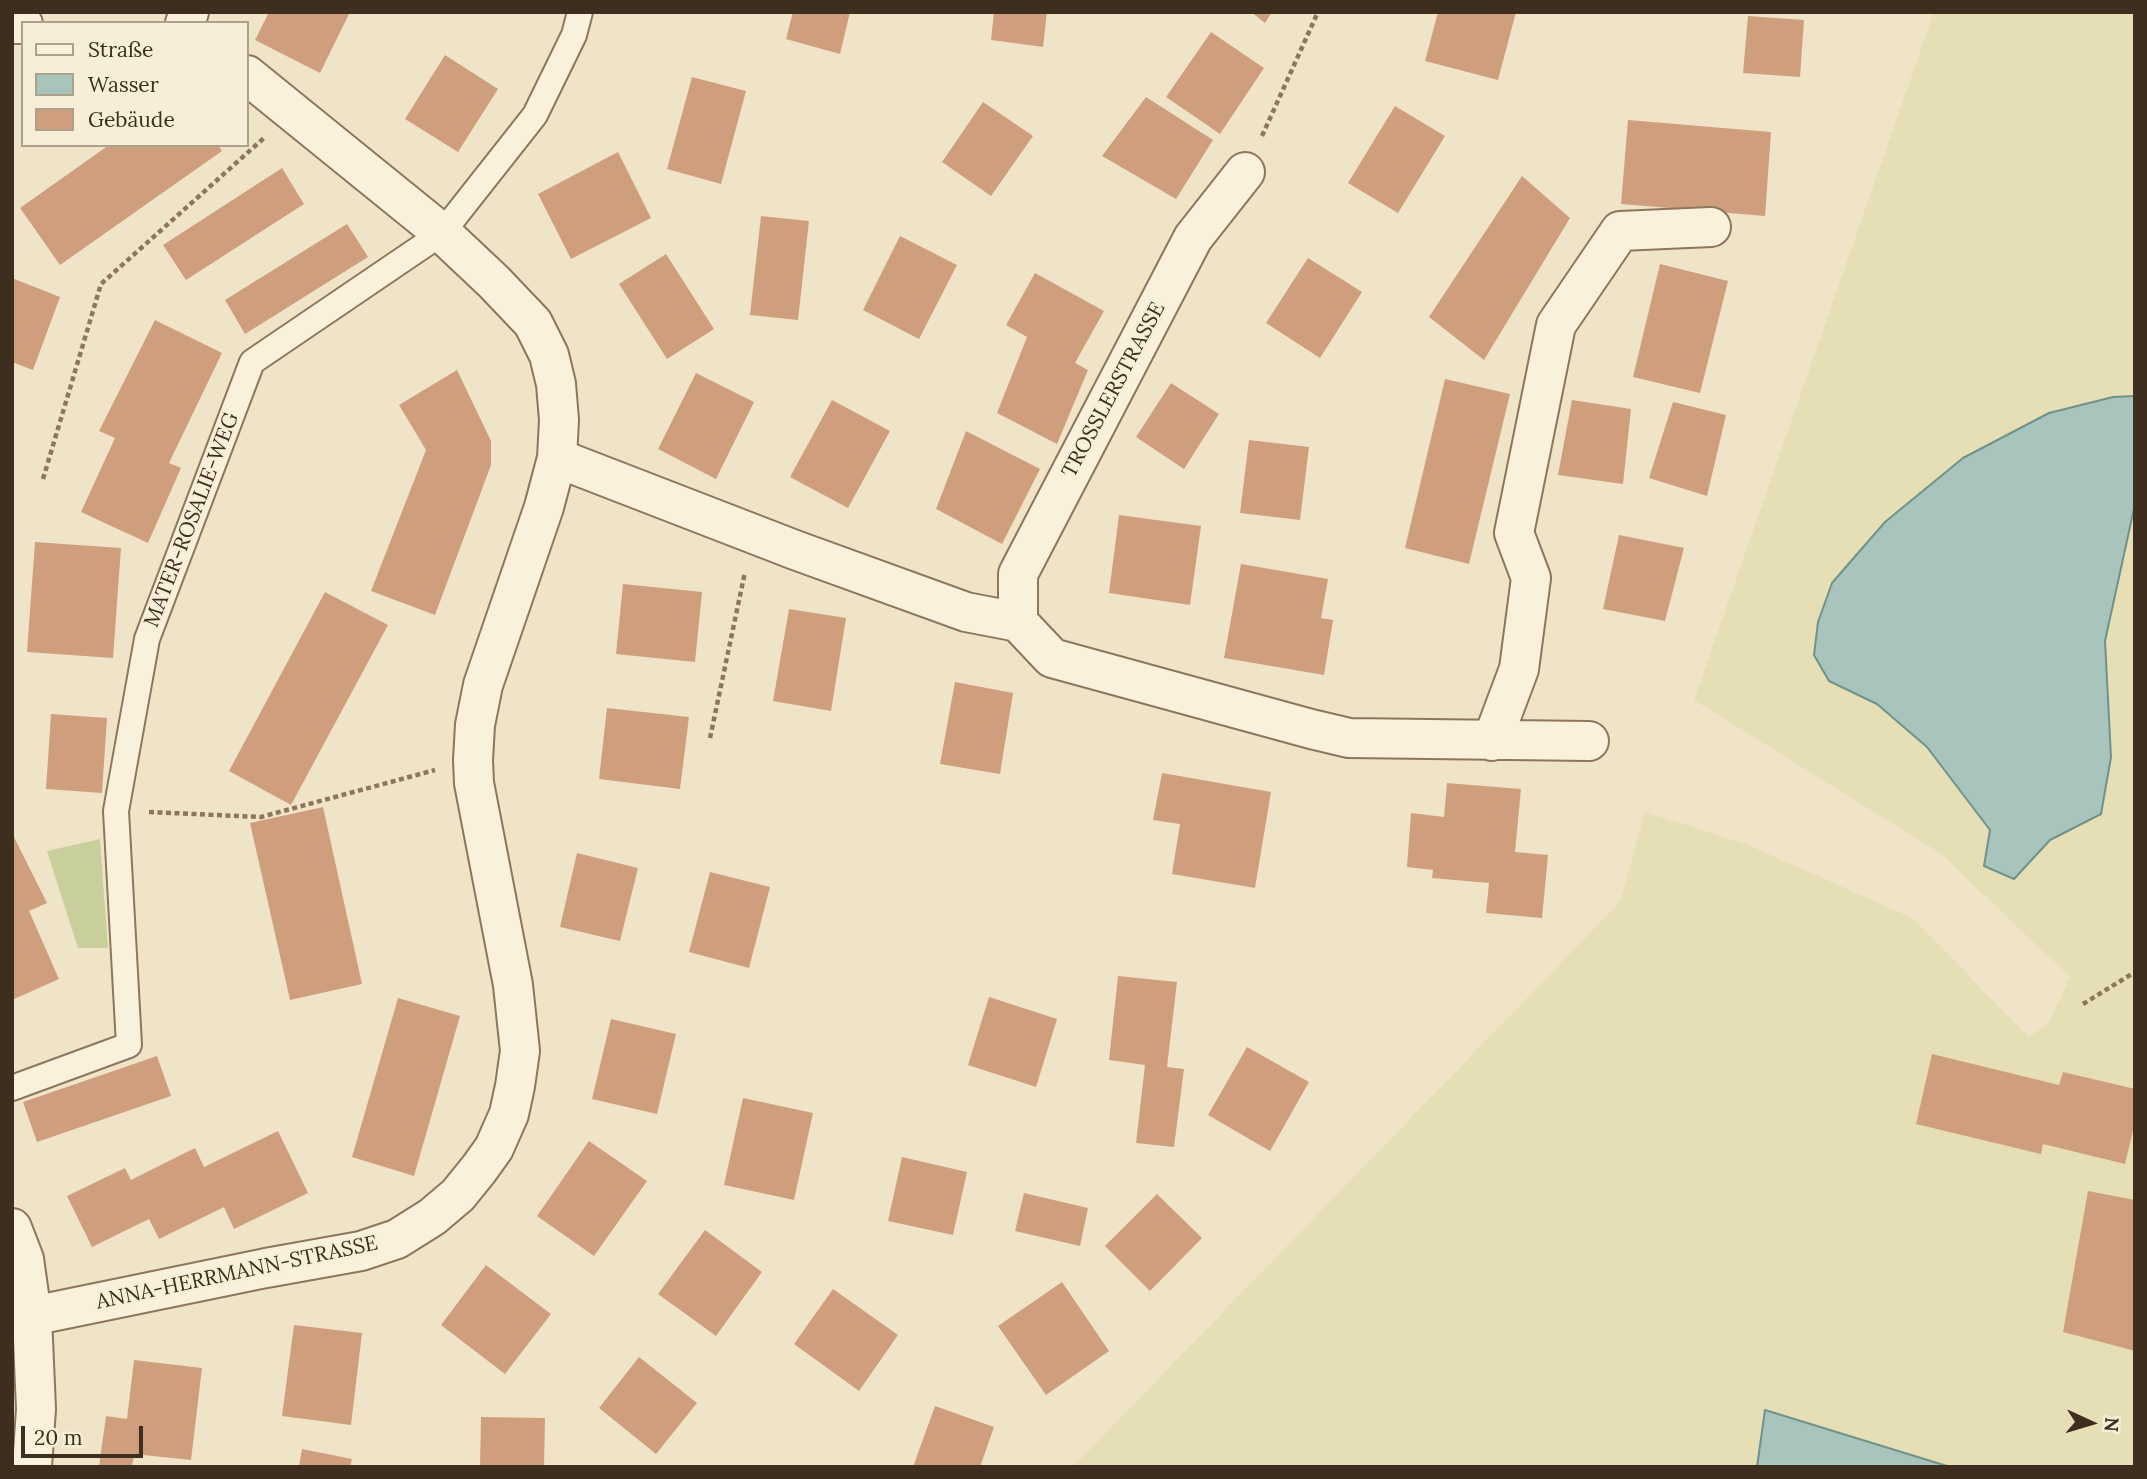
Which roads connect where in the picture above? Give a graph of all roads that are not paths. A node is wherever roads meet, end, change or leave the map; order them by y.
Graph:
1 (580, 12) edge
2 (248, 76) edge
3 (1245, 172) road end
4 (1711, 227) dead end
5 (442, 233) junction
6 (557, 458) junction
7 (1018, 622) junction
8 (1492, 741) junction
9 (1589, 741) dead end
10 (12, 1088) edge
11 (12, 1228) edge
12 (22, 1318) edge
13 (32, 1467) edge

1 - 5 lane, MATER-ROSALIE-WEG
2 - 5 street, ANNA-HERRMANN-STRASSE
3 - 7 street, TROSSLERSTRASSE
4 - 8 street
5 - 6 street, ANNA-HERRMANN-STRASSE
5 - 10 lane, MATER-ROSALIE-WEG
6 - 7 street
6 - 12 street, ANNA-HERRMANN-STRASSE
7 - 8 street
8 - 9 street
11 - 12 street
12 - 13 street

